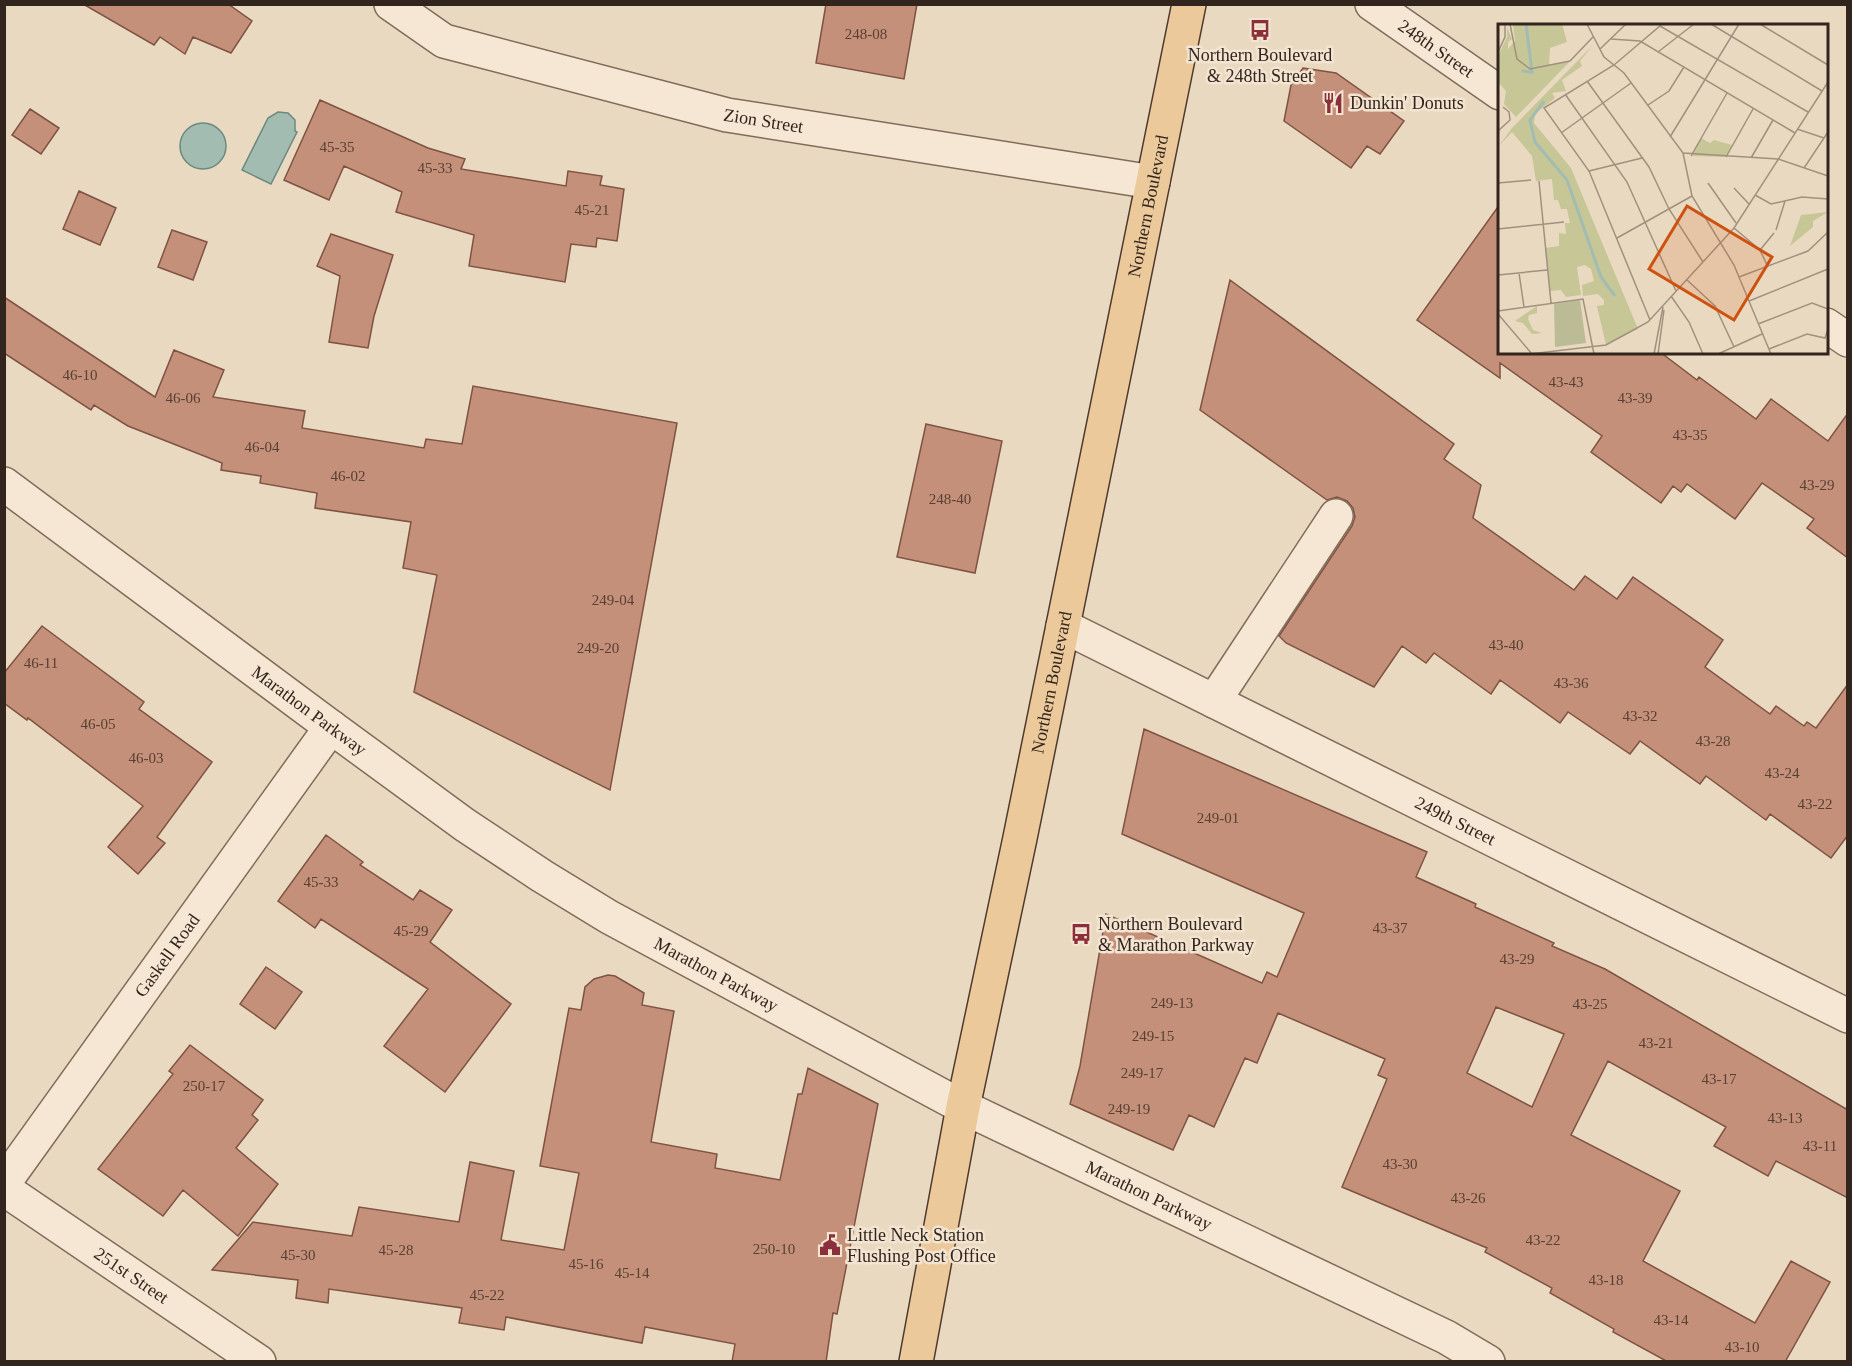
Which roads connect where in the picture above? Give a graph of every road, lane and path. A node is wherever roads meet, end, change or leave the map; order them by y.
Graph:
1 (391, 4) edge
2 (1189, 4) edge
3 (1372, 4) edge
4 (1498, 92) edge
5 (1153, 182) junction
6 (1828, 326) edge
7 (1848, 340) edge
8 (4, 484) edge
9 (1336, 516) dead end
10 (1063, 626) junction
11 (1214, 701) junction
12 (331, 728) junction
13 (1848, 1016) edge
14 (963, 1107) junction
15 (4, 1183) edge
16 (4, 1189) edge
17 (259, 1362) edge
18 (916, 1362) edge
19 (1488, 1362) edge

1 - 5 street, Zion Street
2 - 5 main road, Northern Boulevard
3 - 4 street, 248th Street
5 - 10 main road, Northern Boulevard
6 - 7 street
8 - 12 street, Marathon Parkway
9 - 11 street
10 - 11 street, 249th Street
10 - 14 main road, Northern Boulevard
11 - 13 street, 249th Street
12 - 14 street, Marathon Parkway
12 - 15 street, Gaskell Road
14 - 18 main road, Northern Boulevard
14 - 19 street, Marathon Parkway
16 - 17 street, 251st Street

